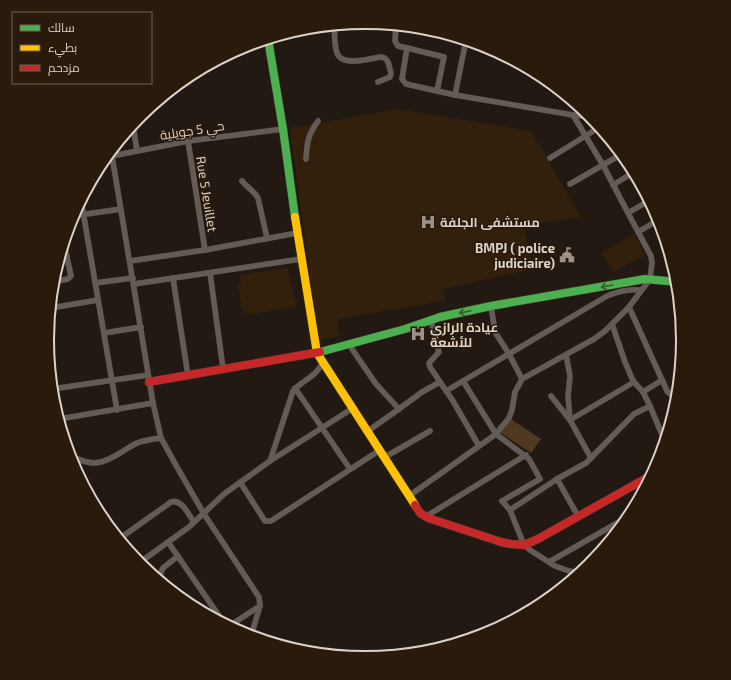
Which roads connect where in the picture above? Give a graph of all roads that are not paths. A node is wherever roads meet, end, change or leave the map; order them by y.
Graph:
1 (334, 31) edge
2 (396, 31) edge
3 (269, 45) edge
4 (465, 46) edge
5 (407, 48) junction
6 (378, 82) dead end
7 (437, 91) junction
8 (455, 95) junction
9 (574, 115) junction
10 (581, 116) edge
11 (318, 121) dead end
12 (282, 129) junction
13 (595, 130) edge
14 (134, 133) edge
15 (586, 136) junction
16 (188, 141) junction
17 (137, 151) junction
18 (116, 155) edge
19 (617, 157) edge
20 (550, 158) dead end
21 (306, 159) dead end
22 (110, 162) edge
23 (603, 165) junction
24 (629, 175) edge
25 (242, 181) dead end
26 (570, 184) dead end
27 (613, 185) junction
28 (645, 203) edge
29 (121, 210) junction
30 (628, 213) junction
31 (83, 214) joint
32 (654, 223) edge
33 (638, 232) junction
34 (297, 233) junction
35 (267, 238) junction
36 (205, 250) junction
37 (66, 256) edge
38 (301, 259) junction
39 (130, 261) junction
40 (210, 273) junction
41 (133, 278) junction
42 (173, 278) junction
43 (648, 279) junction
44 (60, 281) edge
45 (671, 282) edge
46 (95, 283) junction
47 (134, 284) junction
48 (641, 290) junction
49 (98, 300) junction
50 (491, 306) junction
51 (56, 307) edge
52 (629, 307) junction
53 (431, 322) junction
54 (612, 324) junction
55 (141, 327) junction
56 (104, 333) junction
57 (351, 343) junction
58 (316, 353) junction
59 (509, 354) junction
60 (566, 356) junction
61 (322, 362) junction
62 (223, 368) junction
63 (188, 376) junction
64 (149, 378) junction
65 (522, 379) junction
66 (112, 380) junction
67 (662, 380) junction
68 (463, 381) junction
69 (440, 382) junction
70 (634, 382) junction
71 (58, 388) edge
72 (296, 388) junction
73 (446, 391) junction
74 (643, 392) junction
75 (672, 395) edge
76 (551, 396) dead end
77 (153, 404) junction
78 (650, 406) junction
79 (353, 408) junction
80 (399, 409) junction
81 (117, 410) junction
82 (65, 418) edge
83 (570, 420) junction
84 (323, 428) junction
85 (368, 431) junction
86 (430, 431) dead end
87 (496, 434) junction
88 (662, 434) edge
89 (161, 438) junction
90 (479, 446) junction
91 (380, 450) junction
92 (526, 455) junction
93 (385, 457) junction
94 (591, 458) junction
95 (78, 459) edge
96 (270, 461) junction
97 (350, 469) junction
98 (540, 479) junction
99 (557, 480) junction
100 (643, 480) edge
101 (240, 482) junction
102 (544, 487) junction
103 (408, 496) junction
104 (510, 510) junction
105 (204, 514) junction
106 (578, 516) junction
107 (425, 517) junction
108 (194, 522) junction
109 (616, 524) edge
110 (124, 535) edge
111 (168, 542) junction
112 (524, 545) junction
113 (178, 556) junction
114 (145, 559) edge
115 (549, 562) junction
116 (573, 572) edge
117 (160, 574) edge
118 (260, 606) junction
119 (215, 610) joint
120 (217, 613) edge
121 (235, 622) edge
122 (253, 629) edge

1 - 6 street
2 - 5 street
3 - 12 street
4 - 8 street
5 - 7 street
5 - 7 street
7 - 8 street
8 - 9 street
9 - 10 street
9 - 15 street
11 - 21 street
12 - 16 street, حي 5 جويلية
12 - 34 street
13 - 15 street
14 - 17 street
15 - 20 street
15 - 23 street
16 - 17 street, حي 5 جويلية
16 - 36 street, Rue 5 Jeuillet
17 - 18 street, حي 5 جويلية
19 - 23 street
22 - 29 street
23 - 26 street
23 - 27 street
24 - 27 street
25 - 35 street
27 - 30 street
28 - 30 street
29 - 31 street
29 - 39 street
30 - 33 street
31 - 46 street
32 - 33 street
33 - 43 street
34 - 35 street
34 - 38 street
35 - 36 street
36 - 39 street
37 - 44 street
38 - 40 street
38 - 58 street
39 - 41 street
40 - 42 street
40 - 62 street
41 - 46 street
41 - 47 street
42 - 47 street
42 - 63 street
43 - 45 street
43 - 48 street
43 -> 50 street
46 - 49 street
47 - 55 street
48 - 52 street
48 - 59 street
49 - 51 street
49 - 56 street
50 -> 53 street
50 - 59 street
52 - 54 street
52 - 67 street
53 - 57 street
53 - 69 street
54 - 60 street
54 - 70 street
55 - 56 street
55 - 64 street
56 - 66 street
57 - 58 street
57 - 80 street
58 - 61 street
58 - 62 street
59 - 65 street
59 - 68 street
60 - 65 street
60 - 83 street
61 - 72 street
61 - 79 street
62 - 63 street
63 - 64 street
64 - 66 street
64 - 77 street
65 - 87 street
66 - 71 street
66 - 81 street
67 - 74 street
67 - 75 street
68 - 73 street
68 - 87 street
69 - 73 street
69 - 80 street
70 - 74 street
70 - 83 street
72 - 84 street
72 - 96 street
73 - 90 street
74 - 78 street
76 - 83 street
77 - 81 street
77 - 89 street
78 - 88 street
78 - 94 street
79 - 84 street
79 - 85 street
80 - 85 street
81 - 82 street
83 - 94 street
84 - 96 street
84 - 97 street
85 - 91 street
86 - 93 street
87 - 90 street
87 - 92 street
89 - 95 street
89 - 105 street
90 - 103 street
91 - 93 street
91 - 97 street
92 - 98 street
92 - 107 street
93 - 103 street
94 - 99 street
96 - 101 street
97 - 101 street
98 - 102 street
98 - 104 street
99 - 102 street
99 - 106 street
100 - 106 street
101 - 105 street
102 - 104 street
103 - 107 street
104 - 112 street
105 - 108 street
105 - 118 street
106 - 112 street
107 - 112 street
108 - 110 street
108 - 111 street
109 - 115 street
111 - 113 street
111 - 114 street
112 - 115 street
113 - 117 street
113 - 119 street
115 - 116 street
118 - 121 street
118 - 122 street
119 - 120 street

